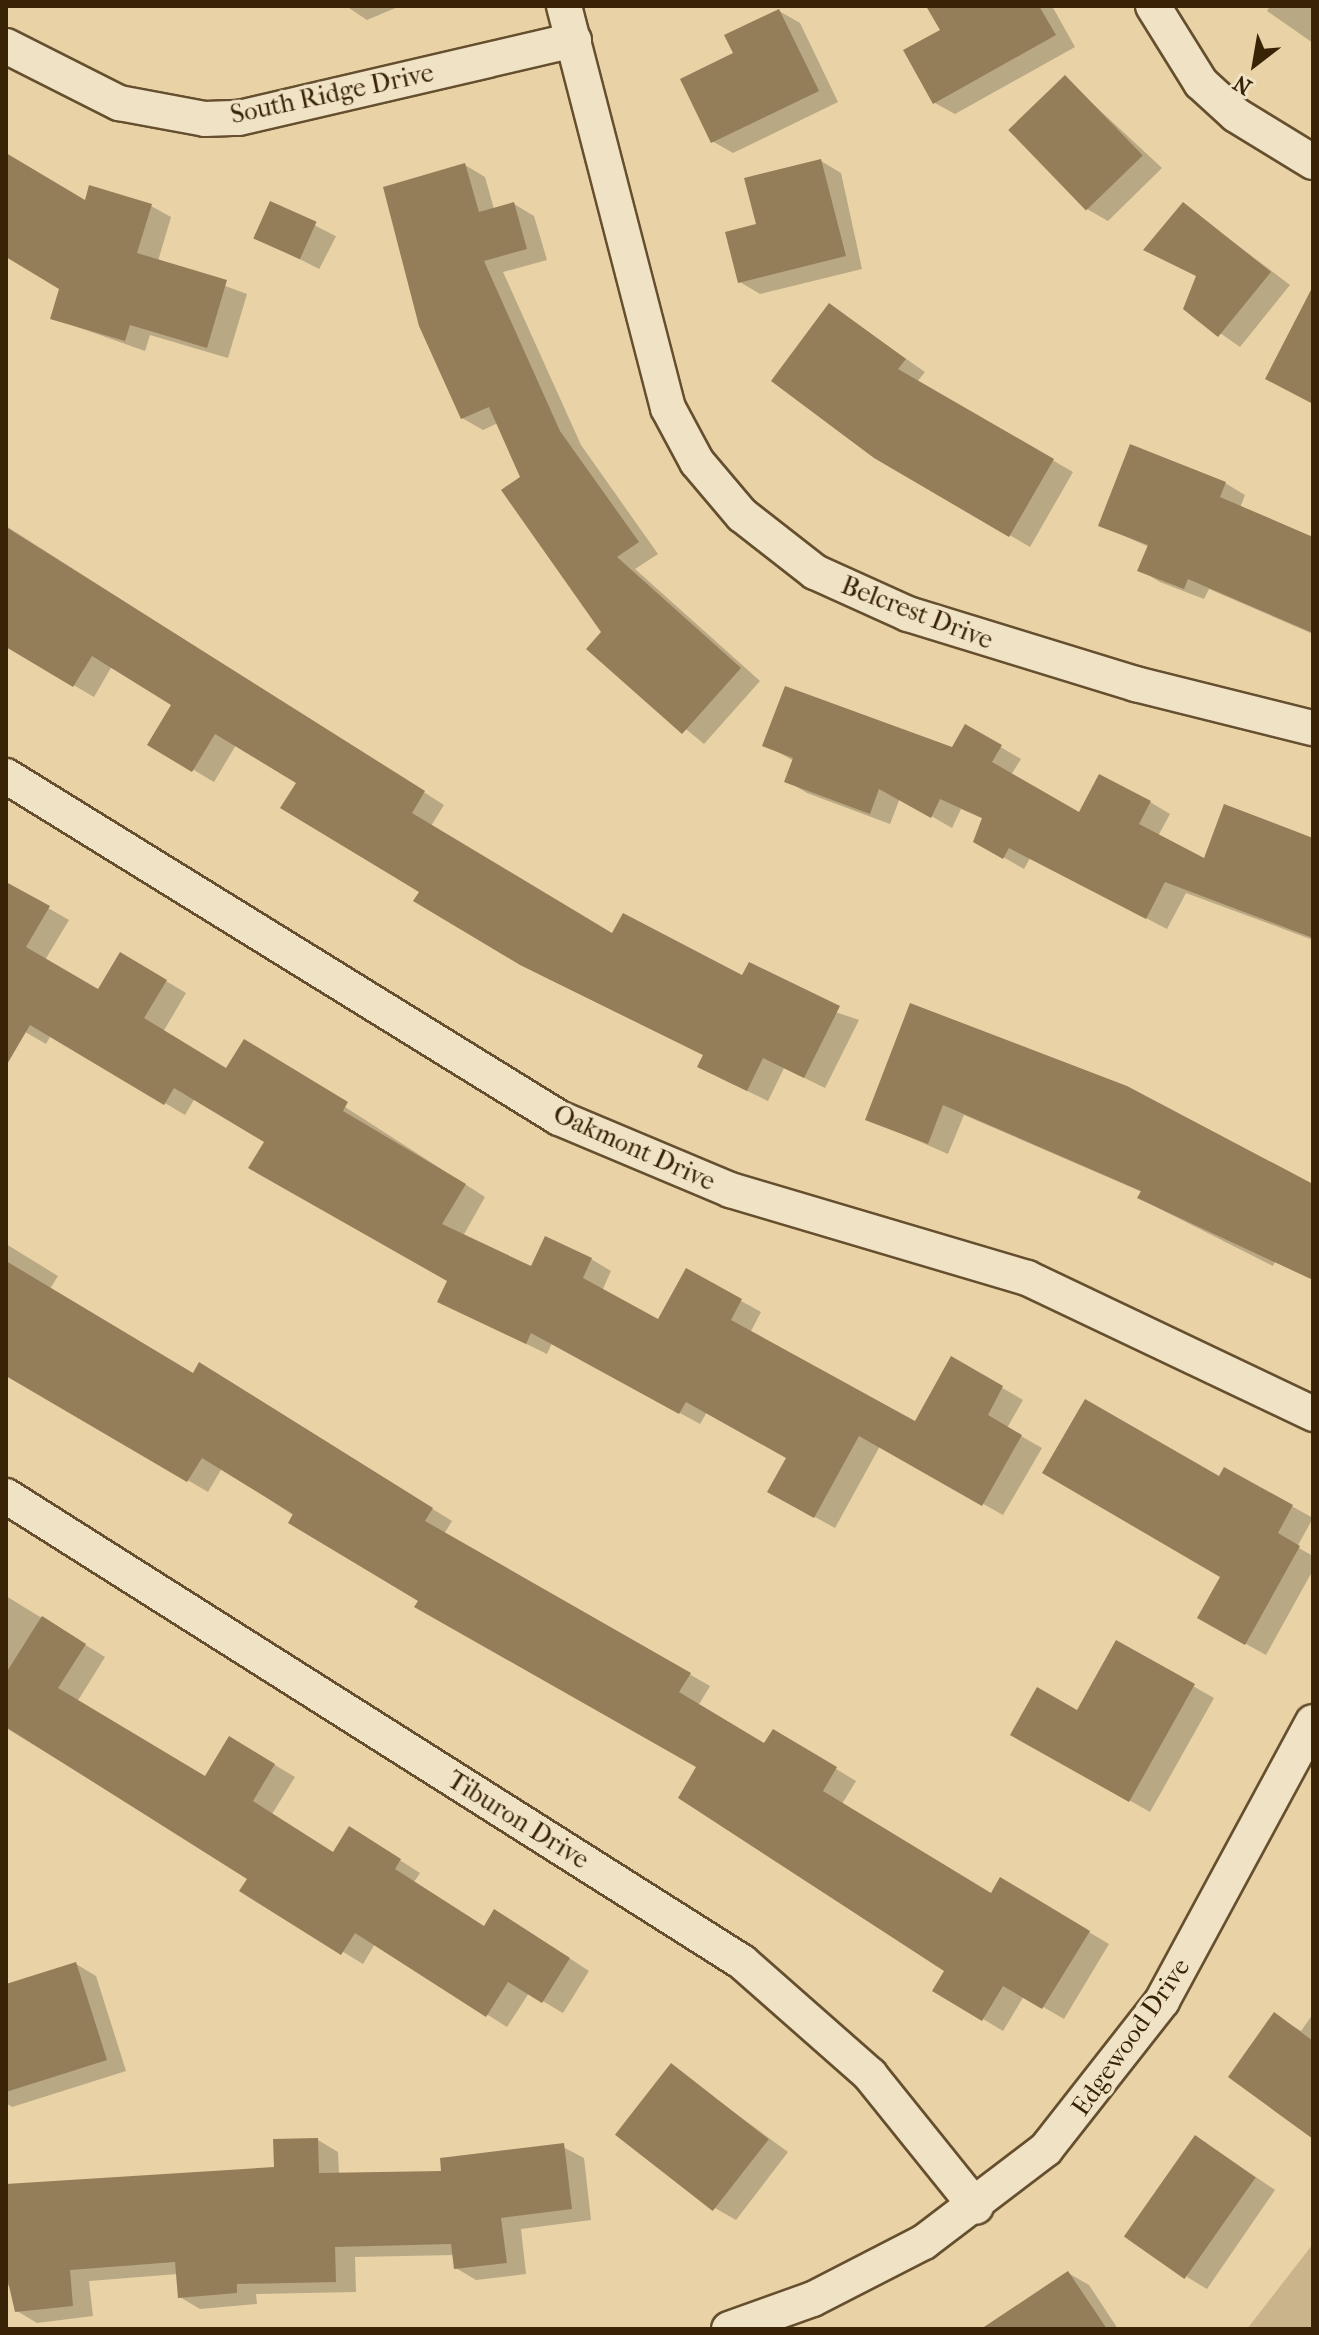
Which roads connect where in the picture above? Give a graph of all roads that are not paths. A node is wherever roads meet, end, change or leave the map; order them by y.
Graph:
1 (564, 6) edge
2 (1153, 6) edge
3 (574, 40) junction
4 (6, 46) edge
5 (1313, 162) edge
6 (1313, 728) edge
7 (6, 776) edge
8 (1313, 1414) edge
9 (6, 1496) edge
10 (1313, 1722) edge
11 (976, 2207) junction
12 (729, 2329) edge

1 - 3 street, Belcrest Drive
2 - 5 street
3 - 4 street, South Ridge Drive
3 - 6 street, Belcrest Drive
7 - 8 street, Oakmont Drive
9 - 11 street, Tiburon Drive
10 - 11 street, Edgewood Drive
11 - 12 street, Edgewood Drive

